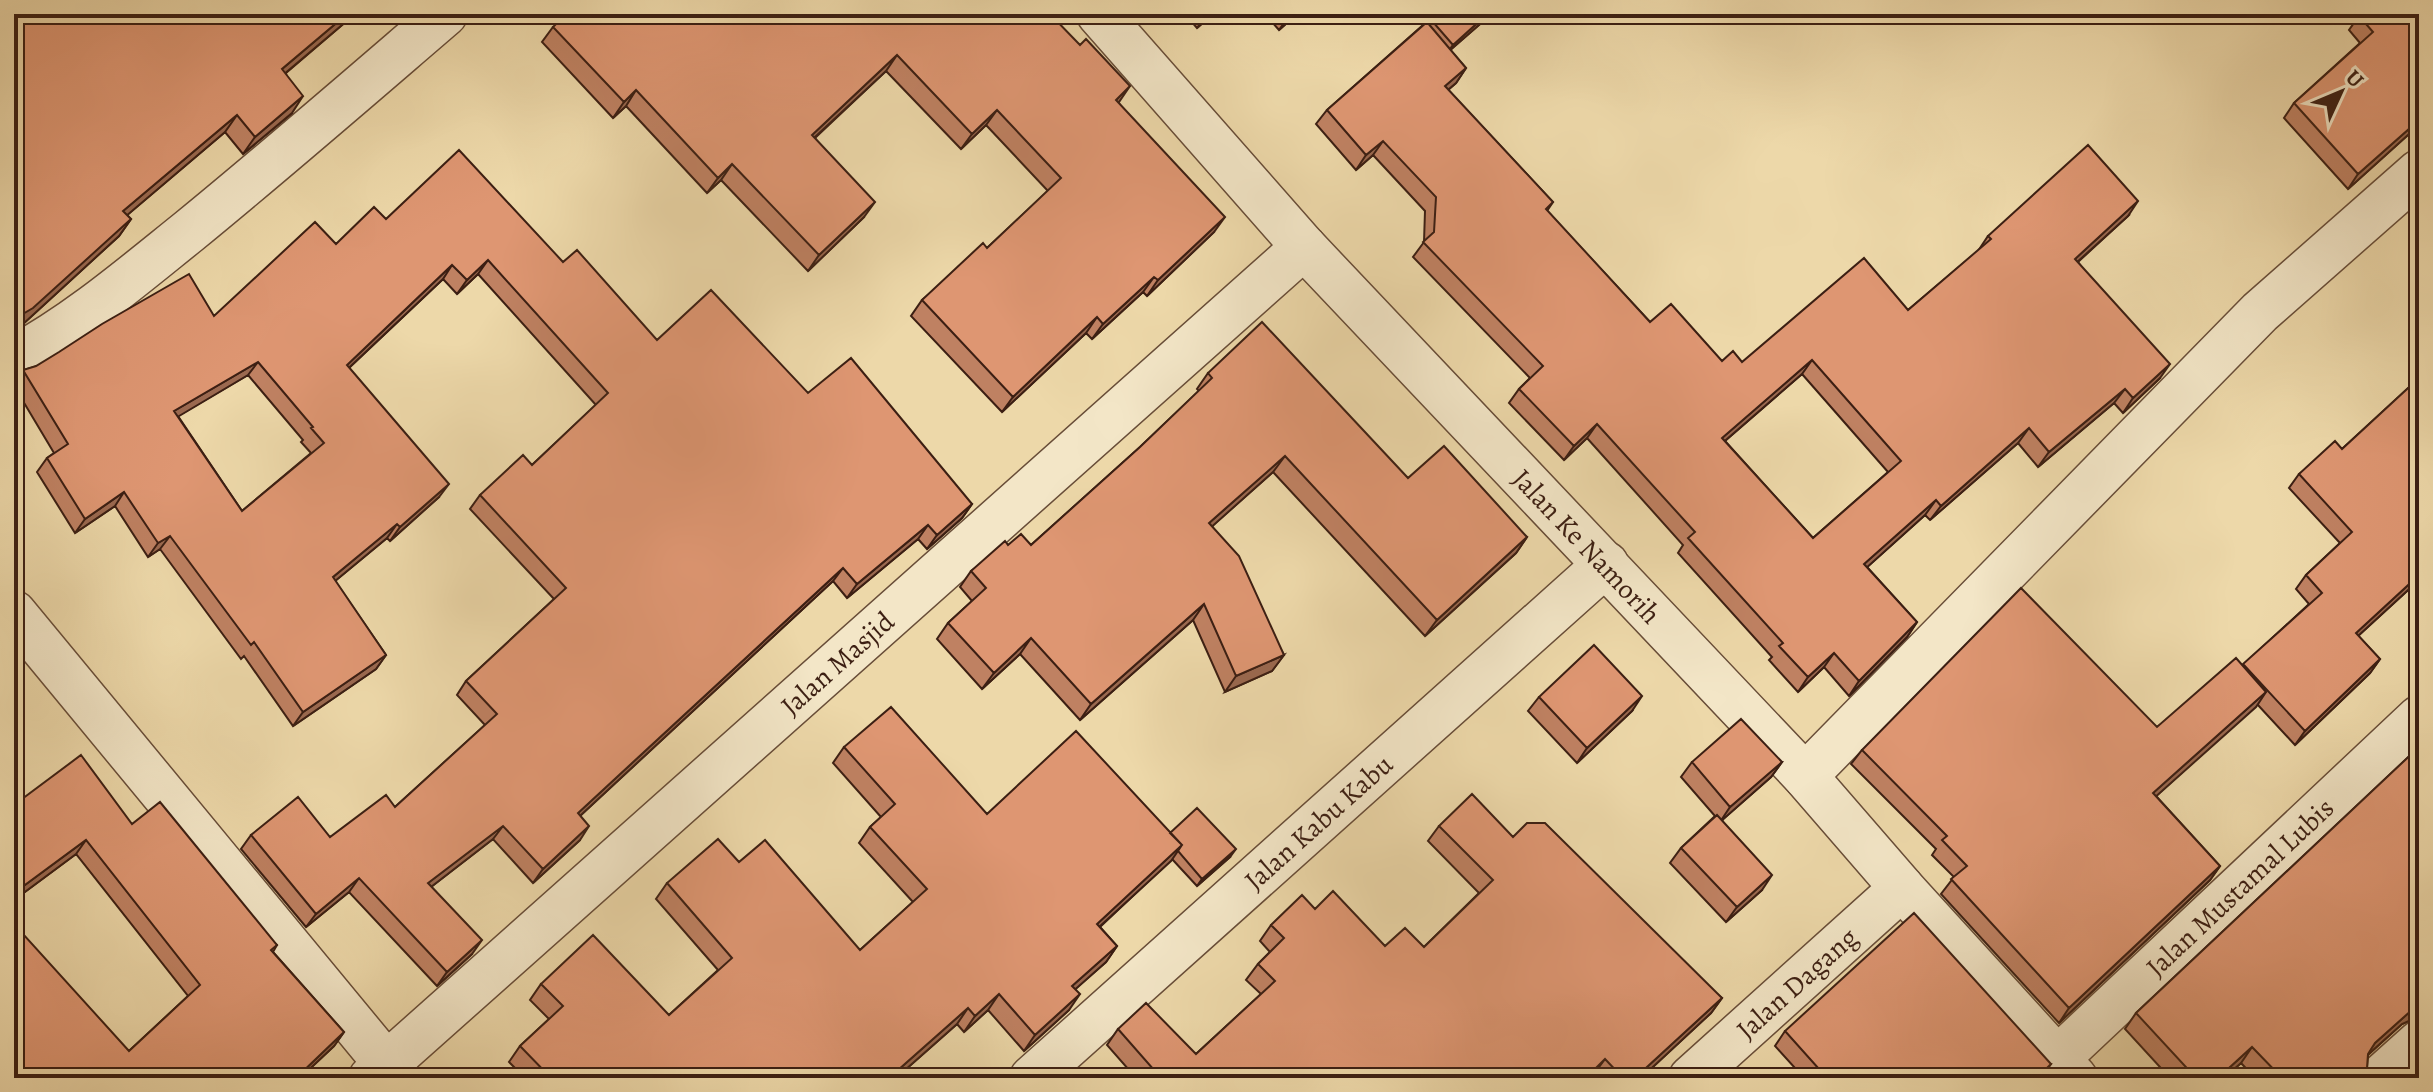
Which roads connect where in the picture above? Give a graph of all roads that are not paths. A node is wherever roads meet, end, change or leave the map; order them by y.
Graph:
1 (445, 14) edge
2 (1099, 14) edge
3 (2419, 172) edge
4 (1304, 247) junction
5 (14, 358) edge
6 (1606, 564) junction
7 (14, 613) edge
8 (2419, 718) edge
9 (1805, 776) junction
10 (1902, 888) junction
11 (2419, 1043) edge
12 (2067, 1068) edge
13 (385, 1074) edge
14 (1032, 1078) edge
15 (1691, 1078) edge
16 (2380, 1078) edge

1 - 5 street
2 - 4 street, Jalan Ke Namorih
3 - 9 street
4 - 6 street, Jalan Ke Namorih
4 - 13 street, Jalan Masjid
6 - 9 street, Jalan Ke Namorih
6 - 14 street, Jalan Kabu Kabu
7 - 13 street
8 - 12 street, Jalan Mustamal Lubis
9 - 10 street, Jalan Ke Namorih
10 - 12 street, Jalan Ke Namorih
10 - 15 street, Jalan Dagang
11 - 16 street

